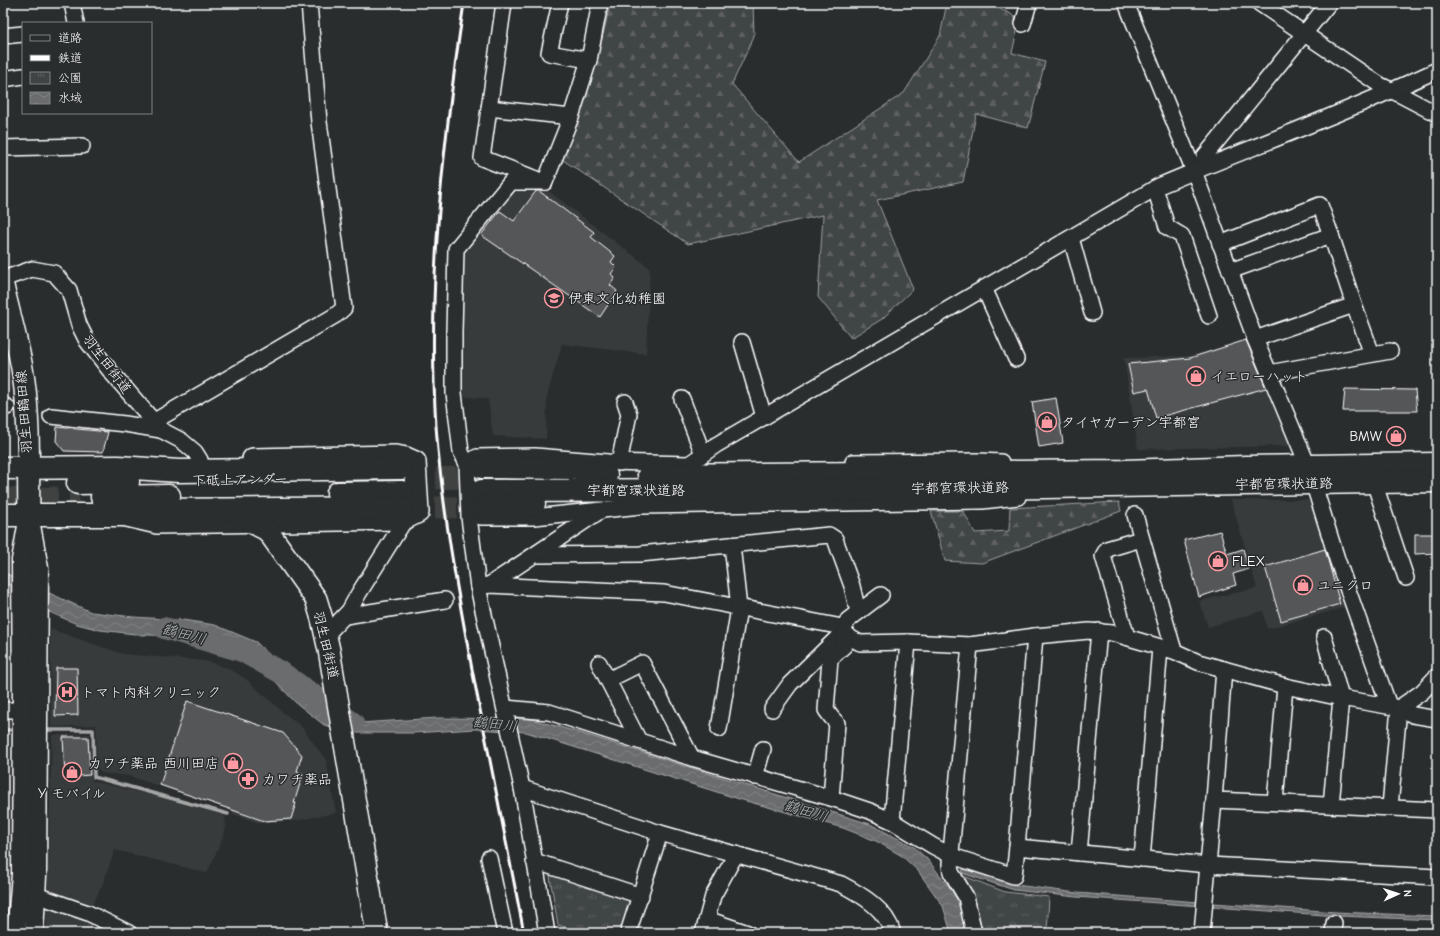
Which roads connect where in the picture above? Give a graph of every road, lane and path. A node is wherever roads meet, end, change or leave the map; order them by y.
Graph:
1 (72, 3) edge
2 (309, 3) edge
3 (504, 3) edge
4 (560, 3) edge
5 (600, 3) edge
6 (1029, 3) edge
7 (1126, 3) edge
8 (1259, 3) edge
9 (1329, 3) edge
10 (76, 22) edge
11 (1023, 24) dead end
12 (22, 34) edge
13 (1305, 34) junction
14 (3, 36) edge
15 (589, 60) junction
16 (1437, 70) edge
17 (22, 76) edge
18 (3, 79) edge
19 (1393, 91) junction
20 (489, 108) junction
21 (1437, 114) edge
22 (571, 117) junction
23 (82, 146) dead end
24 (3, 148) edge
25 (1198, 169) junction
26 (544, 182) junction
27 (1155, 188) junction
28 (1330, 235) junction
29 (1071, 238) junction
30 (1220, 244) junction
31 (1230, 271) junction
32 (3, 279) edge
33 (3, 286) edge
34 (984, 288) junction
35 (1354, 305) junction
36 (1092, 313) dead end
37 (1209, 316) dead end
38 (1255, 339) junction
39 (742, 342) dead end
40 (1390, 350) dead end
41 (1372, 354) junction
42 (1016, 359) dead end
43 (1269, 372) junction
44 (682, 399) dead end
45 (625, 402) dead end
46 (51, 416) dead end
47 (764, 417) junction
48 (157, 426) junction
49 (704, 454) junction
50 (200, 460) junction
51 (689, 464) junction
52 (1437, 464) edge
53 (28, 467) junction
54 (118, 467) junction
55 (3, 468) edge
56 (1311, 475) junction
57 (1124, 478) junction
58 (1437, 481) edge
59 (1374, 482) junction
60 (608, 484) junction
61 (478, 487) junction
62 (78, 490) tunnel mouth
63 (403, 493) junction
64 (3, 515) edge
65 (29, 515) junction
66 (122, 515) junction
67 (1135, 515) dead end
68 (249, 521) junction
69 (1142, 539) junction
70 (732, 545) junction
71 (535, 555) junction
72 (1406, 578) dead end
73 (484, 586) junction
74 (881, 595) dead end
75 (445, 600) dead end
76 (739, 608) junction
77 (858, 612) junction
78 (345, 616) junction
79 (844, 631) junction
80 (1099, 631) junction
81 (326, 635) junction
82 (1035, 636) junction
83 (1127, 637) junction
84 (1324, 637) dead end
85 (908, 642) junction
86 (970, 645) junction
87 (1167, 649) junction
88 (599, 663) dead end
89 (1224, 669) junction
90 (1437, 676) edge
91 (608, 680) junction
92 (1285, 686) junction
93 (1341, 698) junction
94 (1394, 707) junction
95 (772, 709) dead end
96 (3, 710) edge
97 (22, 710) junction
98 (506, 711) junction
99 (1437, 719) edge
100 (719, 729) dead end
101 (639, 740) junction
102 (763, 749) dead end
103 (692, 758) junction
104 (755, 777) junction
105 (522, 788) junction
106 (831, 798) junction
107 (1214, 800) junction
108 (1275, 802) junction
109 (1331, 805) junction
110 (1390, 807) junction
111 (1437, 810) edge
112 (892, 821) junction
113 (660, 833) junction
114 (1017, 847) junction
115 (1079, 853) junction
116 (736, 854) junction
117 (952, 856) junction
118 (489, 858) dead end
119 (1142, 859) junction
120 (534, 861) junction
121 (1208, 865) junction
122 (1437, 877) edge
123 (36, 895) junction
124 (641, 896) junction
125 (705, 926) edge
126 (16, 933) edge
127 (34, 933) edge
128 (129, 933) edge
129 (377, 933) edge
130 (505, 933) edge
131 (547, 933) edge
132 (628, 933) edge
133 (748, 933) edge
134 (893, 933) edge
135 (974, 933) edge
136 (1202, 933) edge

1 - 10 street
2 - 48 street
3 - 20 street
4 - 15 street
5 - 15 street
6 - 11 street
7 - 25 street
8 - 13 street
9 - 13 street
12 - 14 street
13 - 19 street
13 - 25 street
15 - 22 street
16 - 19 street
17 - 18 street
19 - 21 street
19 - 25 street
20 - 22 street
20 - 26 street
22 - 26 street
23 - 24 street
25 - 27 street
25 - 30 street
26 - 61 street
27 - 29 street
27 - 37 street
28 - 30 street
28 - 31 street
28 - 35 street
29 - 34 street
29 - 36 street
30 - 31 street
31 - 38 street
32 - 48 street, 羽生田街道
33 - 53 main road, 羽生田鶴田線
34 - 42 street
34 - 47 street
35 - 38 street
35 - 41 street
38 - 43 street
39 - 47 street
40 - 41 street
41 - 43 street
43 - 56 street
44 - 49 street
45 - 60 street
46 - 48 street
47 - 49 street
48 - 50 street, 羽生田街道
49 - 51 street
50 - 54 main road
50 - 63 main road
51 - 57 street
51 - 60 street
52 - 56 main road, 宇都宮環状道路
53 - 54 main road
53 - 55 main road
53 - 65 main road, 羽生田鶴田線
54 - 63 main road
56 - 57 main road, 宇都宮環状道路
56 - 59 main road, 宇都宮環状道路
56 - 94 street
57 - 60 main road, 宇都宮環状道路
58 - 59 main road, 宇都宮環状道路
59 - 72 street
60 - 61 main road, 宇都宮環状道路
60 - 61 main road
60 - 71 street
61 - 73 street
62 - 63 main road, 下砥上アンダー
63 - 66 main road
63 - 68 main road
63 - 78 street
64 - 65 main road
65 - 66 main road
65 - 97 street
65 - 123 street
66 - 68 main road
67 - 69 street
68 - 81 main road, 羽生田街道
69 - 83 street
69 - 87 street
70 - 71 street
70 - 76 street
70 - 77 street
71 - 73 street
73 - 76 street
73 - 98 street
74 - 77 street
75 - 78 street
76 - 79 street
76 - 100 street
77 - 79 street
78 - 81 street
79 - 85 street
79 - 95 street
79 - 106 street
80 - 82 street
80 - 83 street
80 - 115 street
81 - 129 main road, 羽生田街道
82 - 86 street
82 - 114 street
83 - 87 street
84 - 93 street
85 - 86 street
85 - 112 street
86 - 117 street
87 - 89 street
87 - 119 street
88 - 91 street
89 - 92 street
89 - 107 street
90 - 94 street
91 - 101 street
91 - 103 street
92 - 93 street
92 - 108 street
93 - 94 street
93 - 109 street
94 - 99 street
94 - 110 street
96 - 97 street
97 - 126 street
98 - 101 street
98 - 105 street
101 - 103 street
102 - 104 street
103 - 104 street
104 - 106 street
105 - 113 street
105 - 120 street
106 - 112 street
107 - 108 street
107 - 121 street
108 - 109 street
109 - 110 street
110 - 111 street
112 - 117 street
113 - 116 street
113 - 124 street
114 - 115 street
114 - 117 street
115 - 119 street
116 - 125 street
116 - 134 street
117 - 135 street
118 - 130 street
119 - 121 street
120 - 124 street
120 - 131 street
121 - 122 street
121 - 136 street
123 - 127 street
123 - 128 street
124 - 132 street
125 - 133 street

